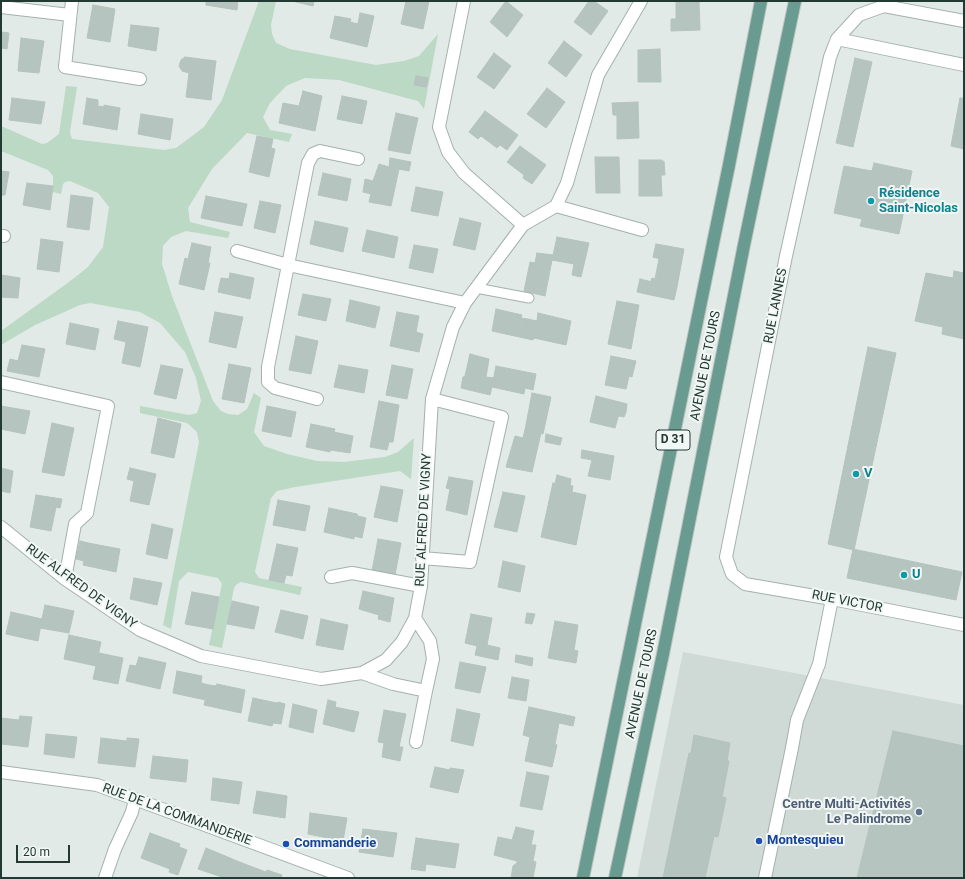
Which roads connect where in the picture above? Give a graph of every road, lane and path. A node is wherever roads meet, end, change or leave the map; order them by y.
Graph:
1 (72, 1) edge
2 (464, 1) edge
3 (641, 1) edge
4 (761, 1) edge
5 (795, 1) edge
6 (1, 7) edge
7 (920, 7) edge
8 (70, 15) junction
9 (964, 21) edge
10 (837, 39) junction
11 (964, 65) edge
12 (140, 79) dead end
13 (358, 159) dead end
14 (556, 206) junction
15 (523, 225) junction
16 (642, 230) dead end
17 (237, 251) dead end
18 (288, 265) junction
19 (476, 288) junction
20 (529, 298) dead end
21 (466, 303) junction
22 (1, 382) edge
23 (317, 399) dead end
24 (432, 399) junction
25 (1, 527) edge
26 (422, 558) junction
27 (732, 574) joint
28 (331, 576) dead end
29 (65, 579) junction
30 (421, 586) junction
31 (832, 599) junction
32 (415, 618) junction
33 (964, 625) edge
34 (362, 673) junction
35 (426, 691) junction
36 (416, 742) dead end
37 (1, 772) edge
38 (134, 799) junction
39 (320, 873) edge
40 (105, 878) edge
41 (348, 878) edge
42 (583, 878) edge
43 (615, 878) edge
44 (765, 878) edge

1 - 8 street
2 - 15 street
3 - 14 street
4 - 42 main road, AVENUE DE TOURS / D 31
5 - 43 main road, AVENUE DE TOURS
6 - 8 street
7 - 9 street, RUE LANNES
7 - 10 street, RUE LANNES
8 - 12 street
10 - 11 street
10 - 27 street, RUE LANNES
13 - 18 street
14 - 15 street
14 - 16 street
15 - 19 street, RUE ALFRED DE VIGNY
17 - 18 street
18 - 21 street
18 - 23 street
19 - 20 lane
19 - 21 street, RUE ALFRED DE VIGNY
21 - 24 street, RUE ALFRED DE VIGNY
22 - 29 street
24 - 26 street, RUE ALFRED DE VIGNY
24 - 26 street
25 - 29 street, RUE ALFRED DE VIGNY
26 - 30 street, RUE ALFRED DE VIGNY
27 - 31 street, RUE VICTOR
28 - 30 street
29 - 34 street, RUE ALFRED DE VIGNY
30 - 32 street, RUE ALFRED DE VIGNY
31 - 33 street, RUE VICTOR
31 - 44 street
32 - 34 street, RUE ALFRED DE VIGNY
32 - 35 street
34 - 35 street
35 - 36 street
37 - 38 street, RUE DE LA COMMANDERIE
38 - 39 street, RUE DE LA COMMANDERIE
38 - 40 street
39 - 41 street, RUE DE LA COMMANDERIE

